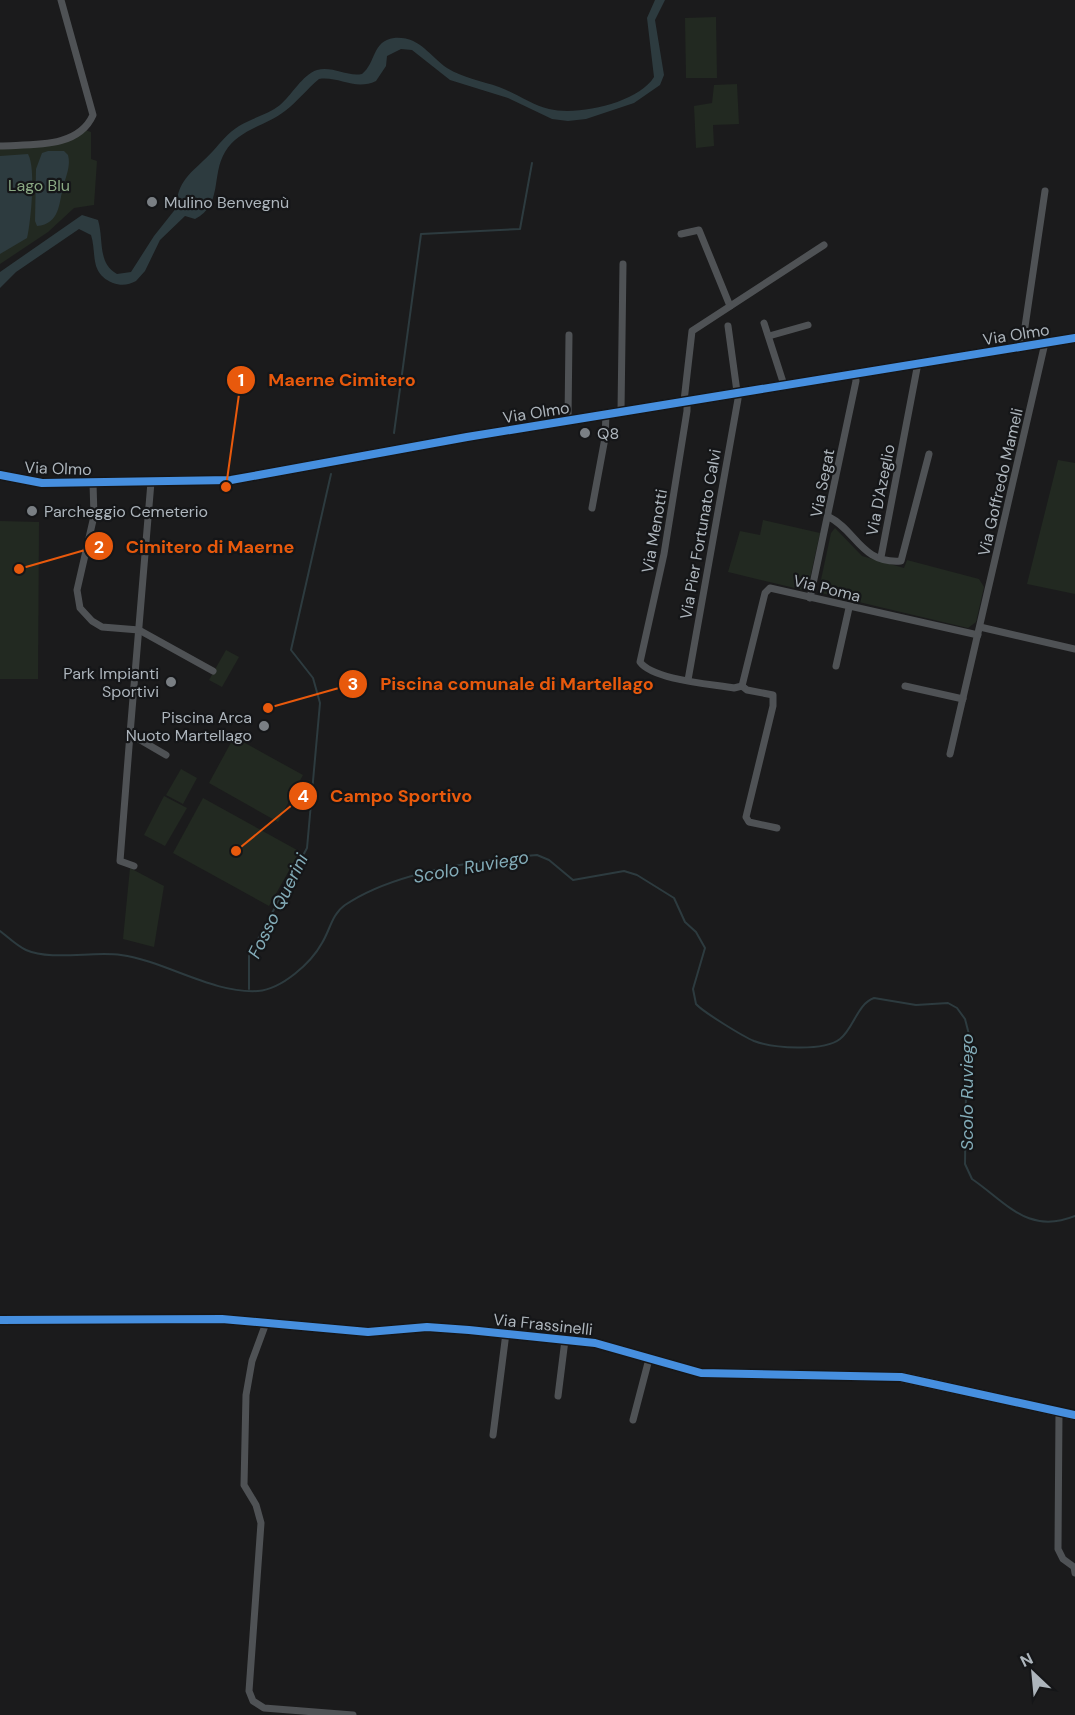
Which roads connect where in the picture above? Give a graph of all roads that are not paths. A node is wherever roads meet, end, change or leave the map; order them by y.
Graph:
1 (62, 0) edge
2 (0, 146) edge
3 (1045, 191) dead end
4 (681, 234) dead end
5 (824, 245) dead end
6 (623, 264) dead end
7 (730, 306) junction
8 (764, 323) dead end
9 (808, 325) dead end
10 (728, 326) dead end
11 (569, 335) dead end
12 (769, 336) junction
13 (1075, 338) edge
14 (1045, 343) junction
15 (1022, 346) junction
16 (918, 363) junction
17 (855, 373) junction
18 (784, 385) junction
19 (738, 392) junction
20 (686, 401) junction
21 (621, 411) junction
22 (606, 414) junction
23 (568, 420) junction
24 (928, 454) dead end
25 (0, 475) edge
26 (151, 482) junction
27 (93, 483) junction
28 (592, 508) dead end
29 (829, 517) junction
30 (881, 556) junction
31 (810, 598) junction
32 (849, 608) junction
33 (980, 627) junction
34 (137, 630) junction
35 (978, 635) junction
36 (1075, 649) edge
37 (836, 666) dead end
38 (213, 671) dead end
39 (688, 680) junction
40 (742, 686) junction
41 (905, 686) dead end
42 (963, 699) junction
43 (130, 734) junction
44 (166, 754) dead end
45 (950, 754) dead end
46 (777, 828) dead end
47 (134, 866) dead end
48 (0, 1320) edge
49 (266, 1323) junction
50 (506, 1334) junction
51 (565, 1340) junction
52 (649, 1359) junction
53 (558, 1396) dead end
54 (1059, 1412) junction
55 (1075, 1415) edge
56 (633, 1420) dead end
57 (494, 1435) dead end
58 (1075, 1573) edge
59 (353, 1715) edge

1 - 2 street
3 - 15 street, Via Olmo
4 - 7 street
5 - 7 street
6 - 21 street
7 - 20 street, Via Menotti
8 - 12 street
9 - 12 street
10 - 19 street
11 - 23 street, Via Olmo
12 - 18 street
13 - 14 street, Via Olmo
14 - 15 street, Via Olmo
14 - 33 street, Via Goffredo Mameli
15 - 16 street, Via Olmo
16 - 17 street, Via Olmo
16 - 30 street, Via D'Azeglio
17 - 18 street, Via Olmo
17 - 29 street, Via Segat
18 - 19 street, Via Olmo
19 - 20 street, Via Olmo
19 - 39 street, Via Pier Fortunato Calvi
20 - 21 street, Via Olmo
20 - 39 street, Via Menotti
21 - 22 street, Via Olmo
22 - 23 street, Via Olmo
22 - 28 street
23 - 26 street, Via Olmo
24 - 30 street
25 - 27 street, Via Olmo
26 - 27 street, Via Olmo
26 - 34 street
27 - 34 street, Via Olmo
29 - 30 street, Via D'Azeglio
29 - 31 street, Via Segat
31 - 32 street, Via Poma
31 - 40 street, Via Poma
32 - 35 street, Via Poma
32 - 37 street
33 - 35 street, Via Goffredo Mameli
33 - 36 street
34 - 38 street, Via Olmo
34 - 43 street
35 - 42 street, Via Goffredo Mameli
39 - 40 street
40 - 46 street
41 - 42 street
42 - 45 street, Via Goffredo Mameli
43 - 44 street
43 - 47 street
48 - 49 street, Via Frassinelli
49 - 50 street, Via Frassinelli
49 - 59 street
50 - 51 street, Via Frassinelli
50 - 57 street
51 - 52 street, Via Frassinelli
51 - 53 street
52 - 54 street, Via Frassinelli
52 - 56 street
54 - 55 street, Via Frassinelli
54 - 58 street

